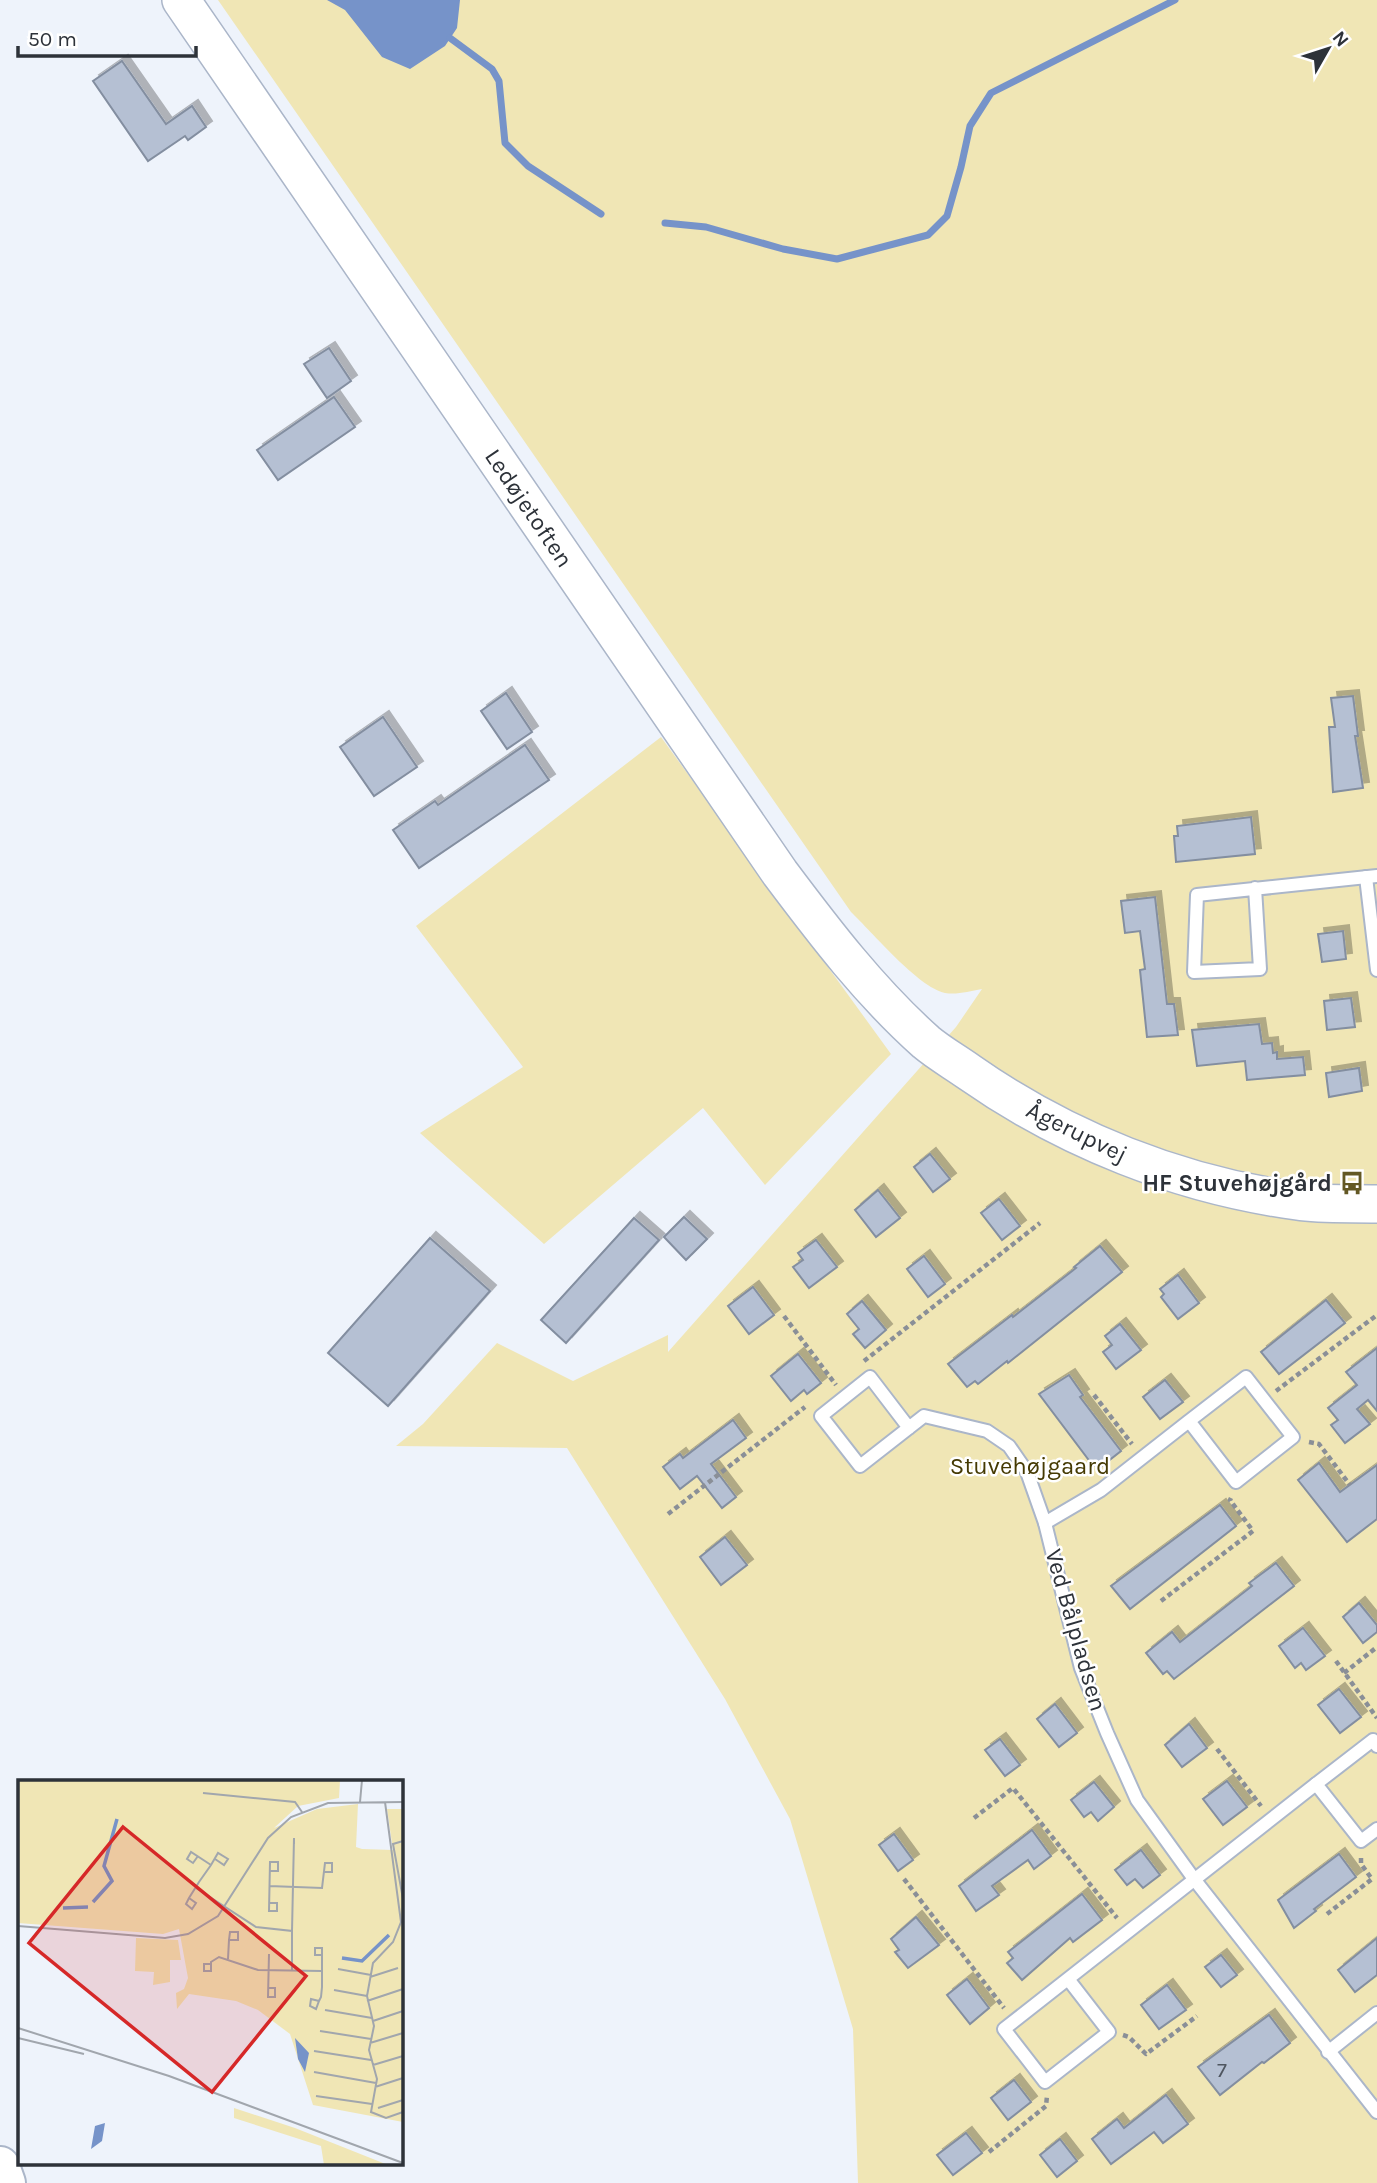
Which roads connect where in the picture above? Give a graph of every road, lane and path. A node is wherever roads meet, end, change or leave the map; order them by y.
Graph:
1 (181, 0) edge
2 (1372, 876) edge
3 (1255, 888) junction
4 (1377, 970) edge
5 (889, 1007) joint
6 (1377, 1204) edge
7 (1377, 1315) edge
8 (783, 1316) dead end
9 (1094, 1395) dead end
10 (846, 1397) junction
11 (1264, 1400) junction
12 (1189, 1422) junction
13 (909, 1427) junction
14 (1293, 1437) junction
15 (1142, 1458) junction
16 (1236, 1482) junction
17 (1350, 1485) dead end
18 (1045, 1523) junction
19 (1161, 1601) dead end
20 (1377, 1647) edge
21 (1336, 1661) dead end
22 (1344, 1673) junction
23 (1377, 1718) edge
24 (1377, 1746) edge
25 (1217, 1749) dead end
26 (1317, 1784) junction
27 (974, 1818) dead end
28 (1271, 1819) junction
29 (1377, 1829) edge
30 (1362, 1840) junction
31 (904, 1879) dead end
32 (1194, 1880) junction
33 (1327, 1914) dead end
34 (1128, 1932) junction
35 (1068, 1979) junction
36 (1377, 2013) edge
37 (1197, 2016) dead end
38 (1014, 2021) junction
39 (1109, 2032) junction
40 (1328, 2052) junction
41 (1048, 2080) junction
42 (1377, 2112) edge
43 (989, 2152) dead end
44 (0, 2166) edge
45 (6, 2183) edge

1 - 5 street, Ledøjetoften
2 - 3 lane
2 - 4 lane
3 - 3 lane
5 - 6 street, Ågerupvej
7 - 11 path
8 - 10 path
9 - 15 path
10 - 13 lane, Ved Bålpladsen
10 - 13 lane, Ved Bålpladsen
11 - 12 lane, Ved Bålpladsen
11 - 14 lane, Ved Bålpladsen
12 - 15 lane, Ved Bålpladsen
12 - 16 lane
13 - 18 lane, Ved Bålpladsen
14 - 16 lane
14 - 17 path
15 - 18 lane, Ved Bålpladsen
16 - 19 path
18 - 32 lane, Ved Bålpladsen
20 - 22 path
21 - 22 path
22 - 23 path
24 - 26 lane
25 - 28 path
26 - 28 lane
26 - 30 lane
27 - 34 path
28 - 32 lane
29 - 30 lane
30 - 33 path
31 - 38 path
32 - 34 lane
32 - 40 lane, Ved Bålpladsen
34 - 35 lane
35 - 38 lane
35 - 39 lane
36 - 40 lane
37 - 39 path
38 - 41 lane
39 - 41 lane
40 - 42 lane, Ved Bålpladsen
41 - 43 path
44 - 45 highway

